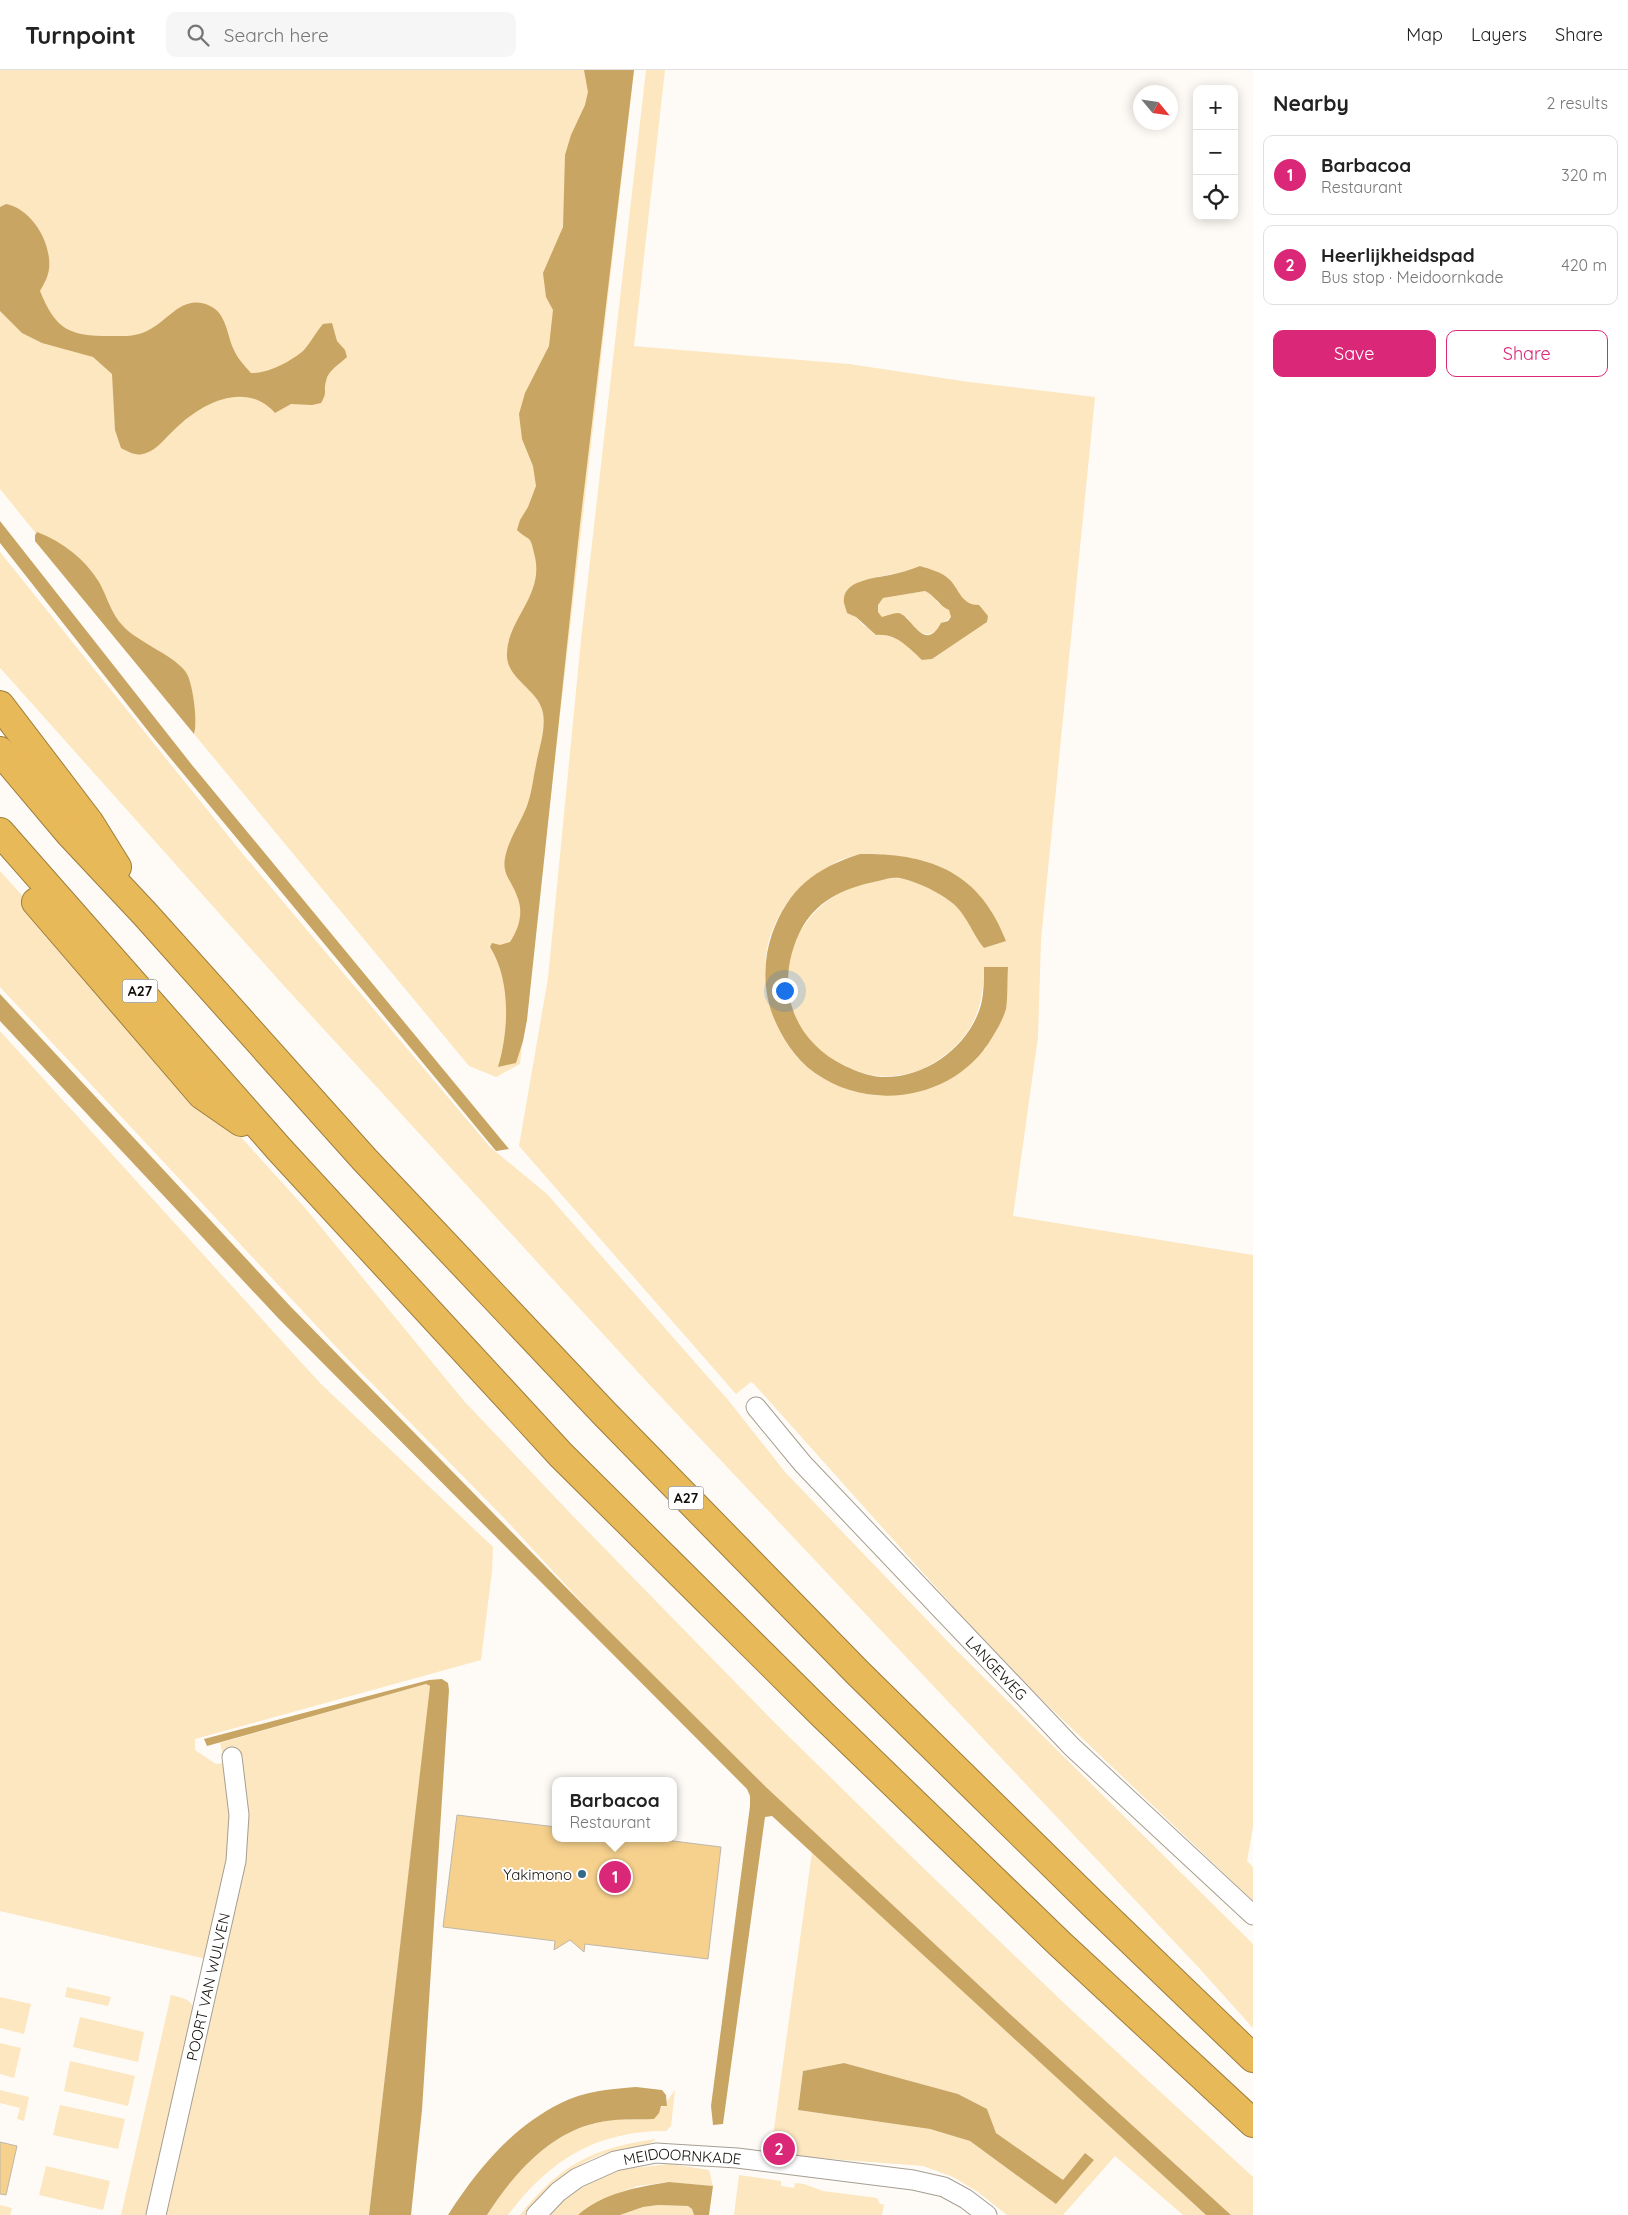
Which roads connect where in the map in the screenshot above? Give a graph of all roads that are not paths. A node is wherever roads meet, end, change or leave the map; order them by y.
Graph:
1 (0, 706) edge
2 (0, 751) edge
3 (0, 832) edge
4 (0, 860) edge
5 (144, 914) junction
6 (279, 1149) junction
7 (756, 1406) dead end
8 (232, 1757) dead end
9 (1253, 1915) edge
10 (1253, 2058) edge
11 (1253, 2123) edge
12 (156, 2215) edge
13 (536, 2215) edge
14 (987, 2215) edge

1 - 5 highway, A27
2 - 5 highway, A27
3 - 6 highway, A27
4 - 6 highway, A27
5 - 10 highway, A27
6 - 11 highway, A27
7 - 9 street, LANGEWEG
8 - 12 street, POORT VAN WULVEN
13 - 14 street, MEIDOORNKADE

